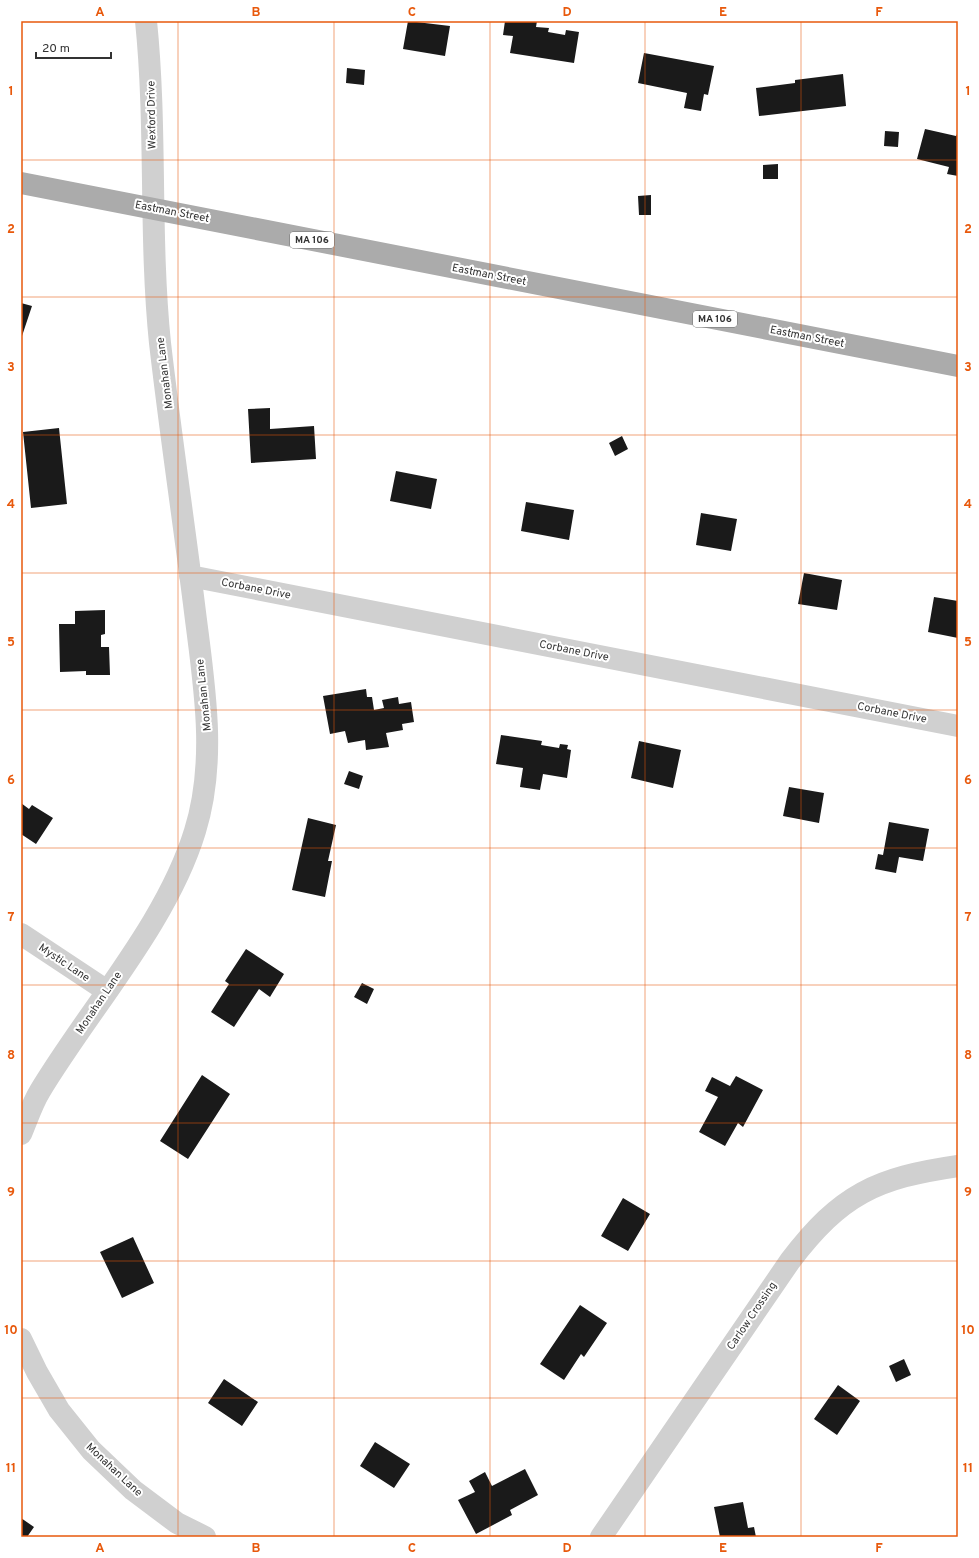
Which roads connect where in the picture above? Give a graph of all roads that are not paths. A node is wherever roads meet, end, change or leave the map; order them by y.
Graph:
1 (146, 21) edge
2 (21, 183) edge
3 (153, 209) junction
4 (958, 366) edge
5 (190, 576) junction
6 (958, 726) edge
7 (21, 934) edge
8 (107, 991) junction
9 (21, 1134) edge
10 (958, 1166) edge
11 (21, 1339) edge
12 (205, 1537) edge
13 (601, 1537) edge

1 - 3 street, Wexford Drive
2 - 3 main road, Eastman Street / MA 106
3 - 4 main road, Eastman Street / MA 106
3 - 5 street, Monahan Lane
5 - 6 street, Corbane Drive
5 - 8 street, Monahan Lane
7 - 8 street, Mystic Lane
8 - 9 street, Monahan Lane
10 - 13 street, Carlow Crossing
11 - 12 street, Monahan Lane

